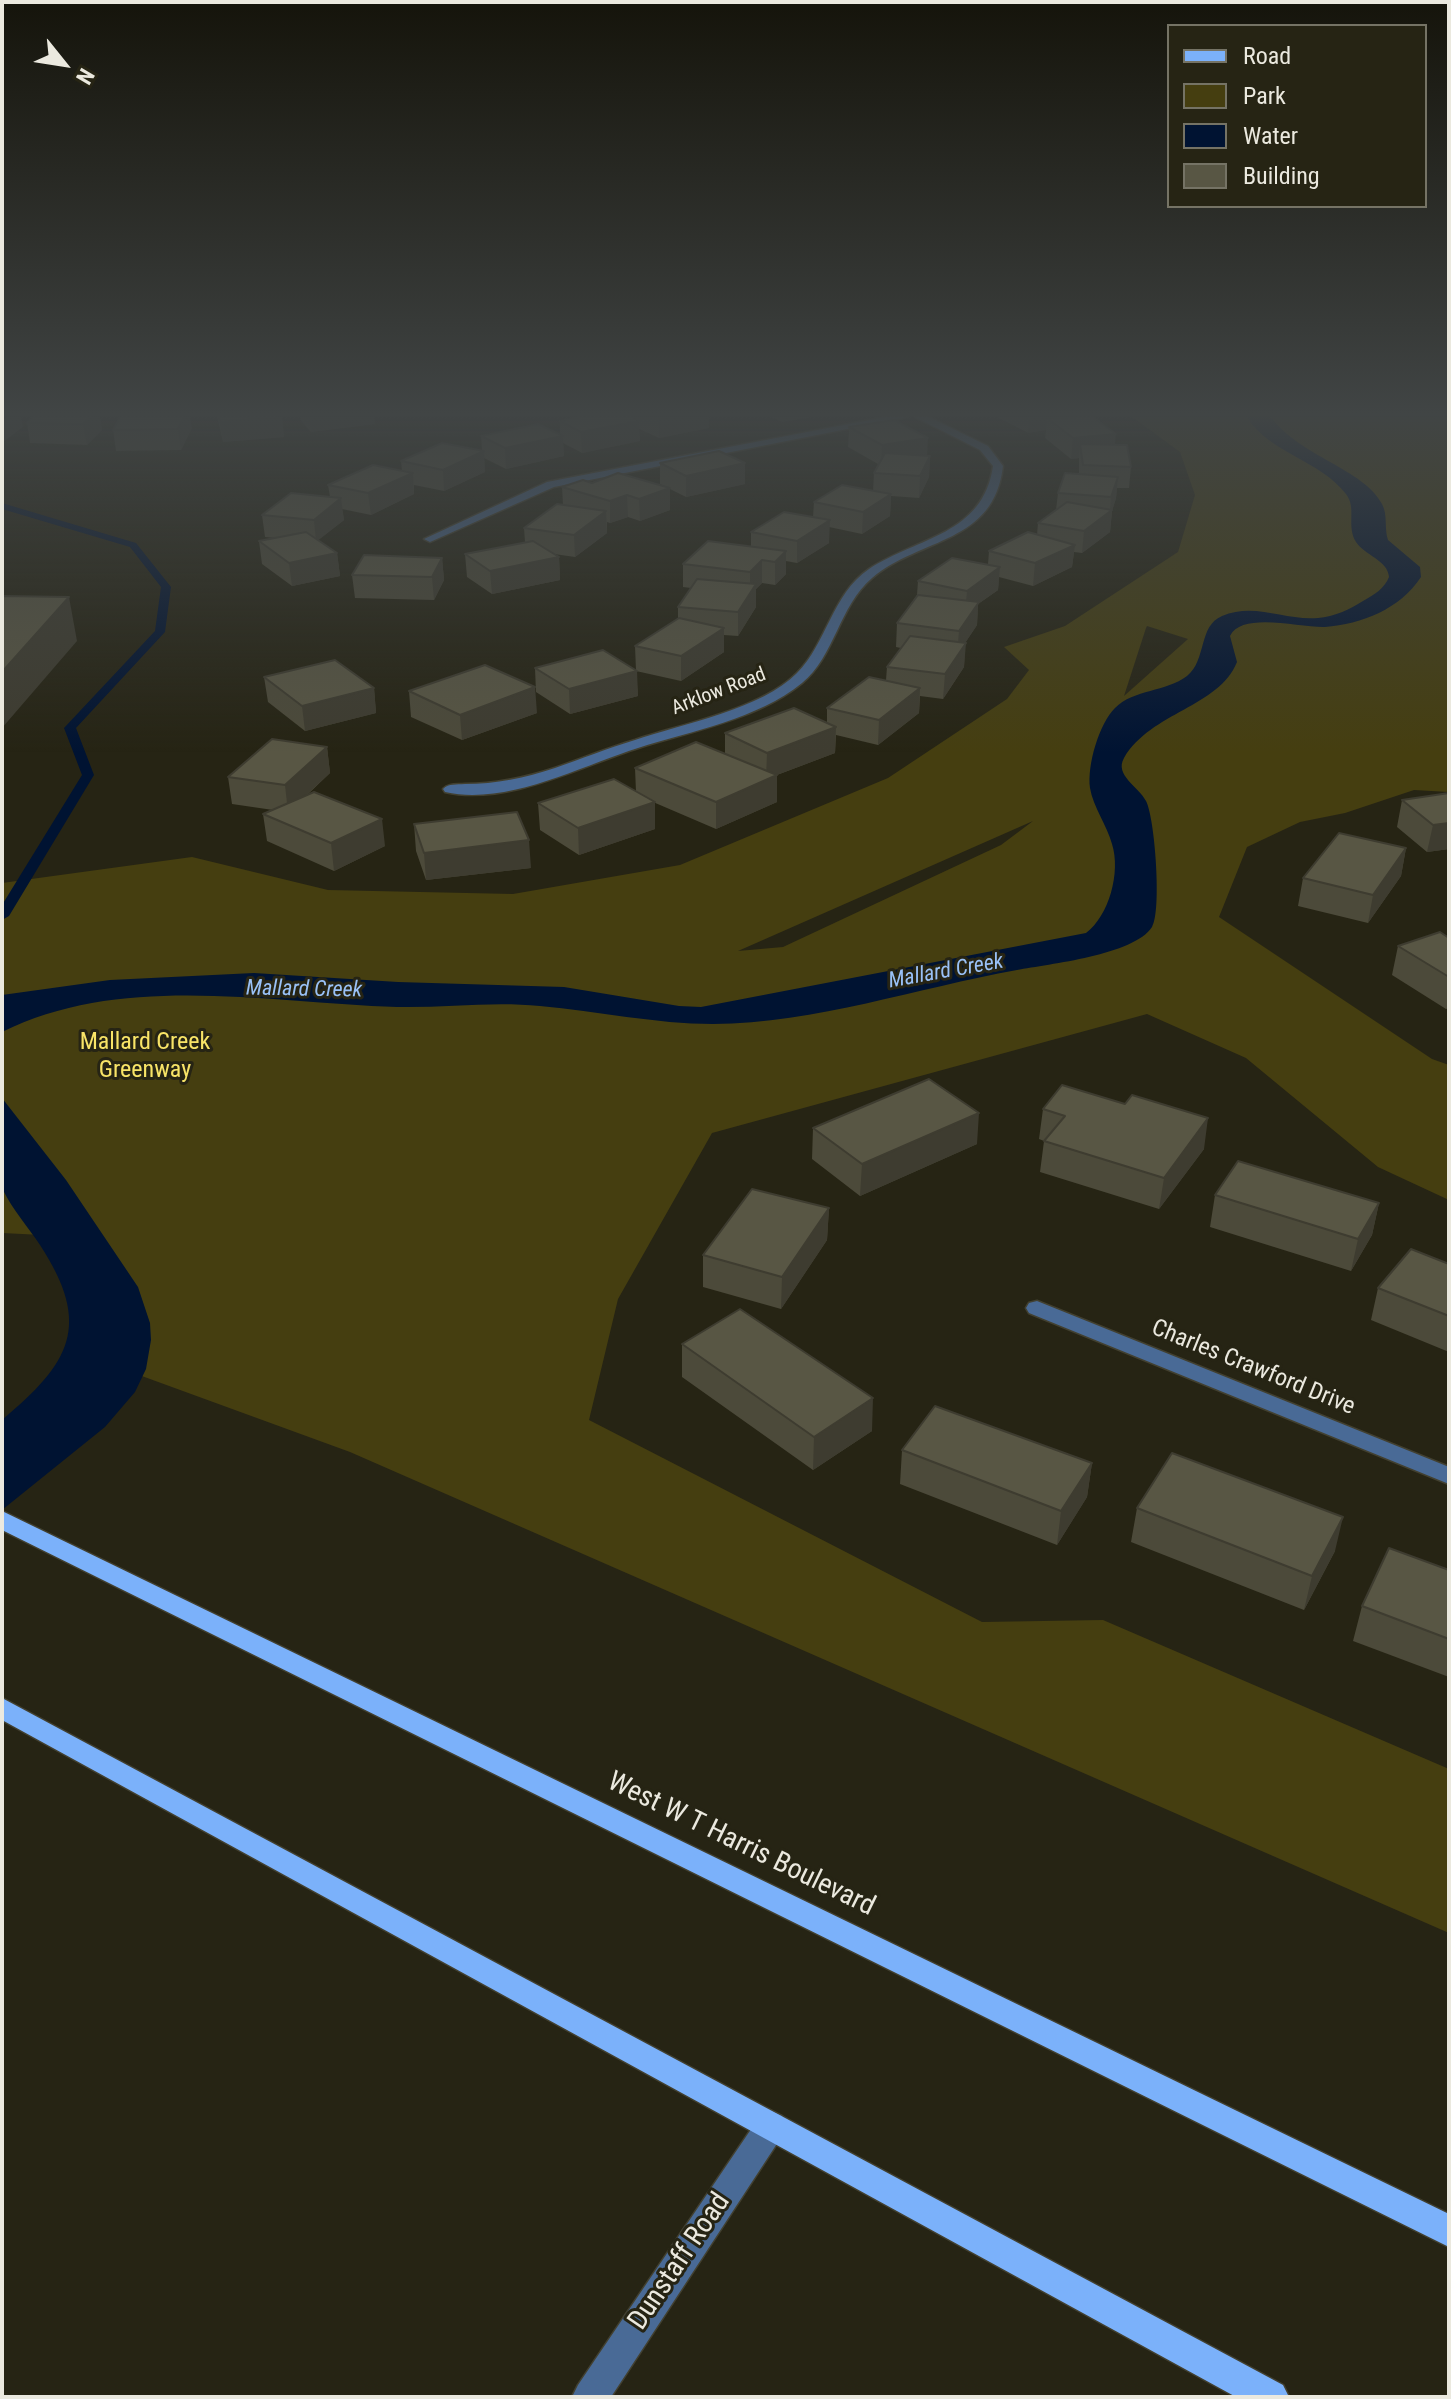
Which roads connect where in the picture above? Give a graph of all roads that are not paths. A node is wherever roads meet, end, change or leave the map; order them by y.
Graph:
1 (455, 529) edge
2 (955, 529) edge
3 (430, 539) dead end
4 (450, 789) dead end
5 (1037, 1308) dead end
6 (1449, 1476) edge
7 (2, 1520) edge
8 (2, 1708) edge
9 (771, 2126) junction
10 (1449, 2231) edge
11 (590, 2397) edge
12 (1271, 2397) edge

1 - 3 street
2 - 4 street, Arklow Road
5 - 6 street, Charles Crawford Drive
7 - 10 main road, West W T Harris Boulevard
8 - 9 main road
9 - 11 street, Dunstaff Road
9 - 12 main road

